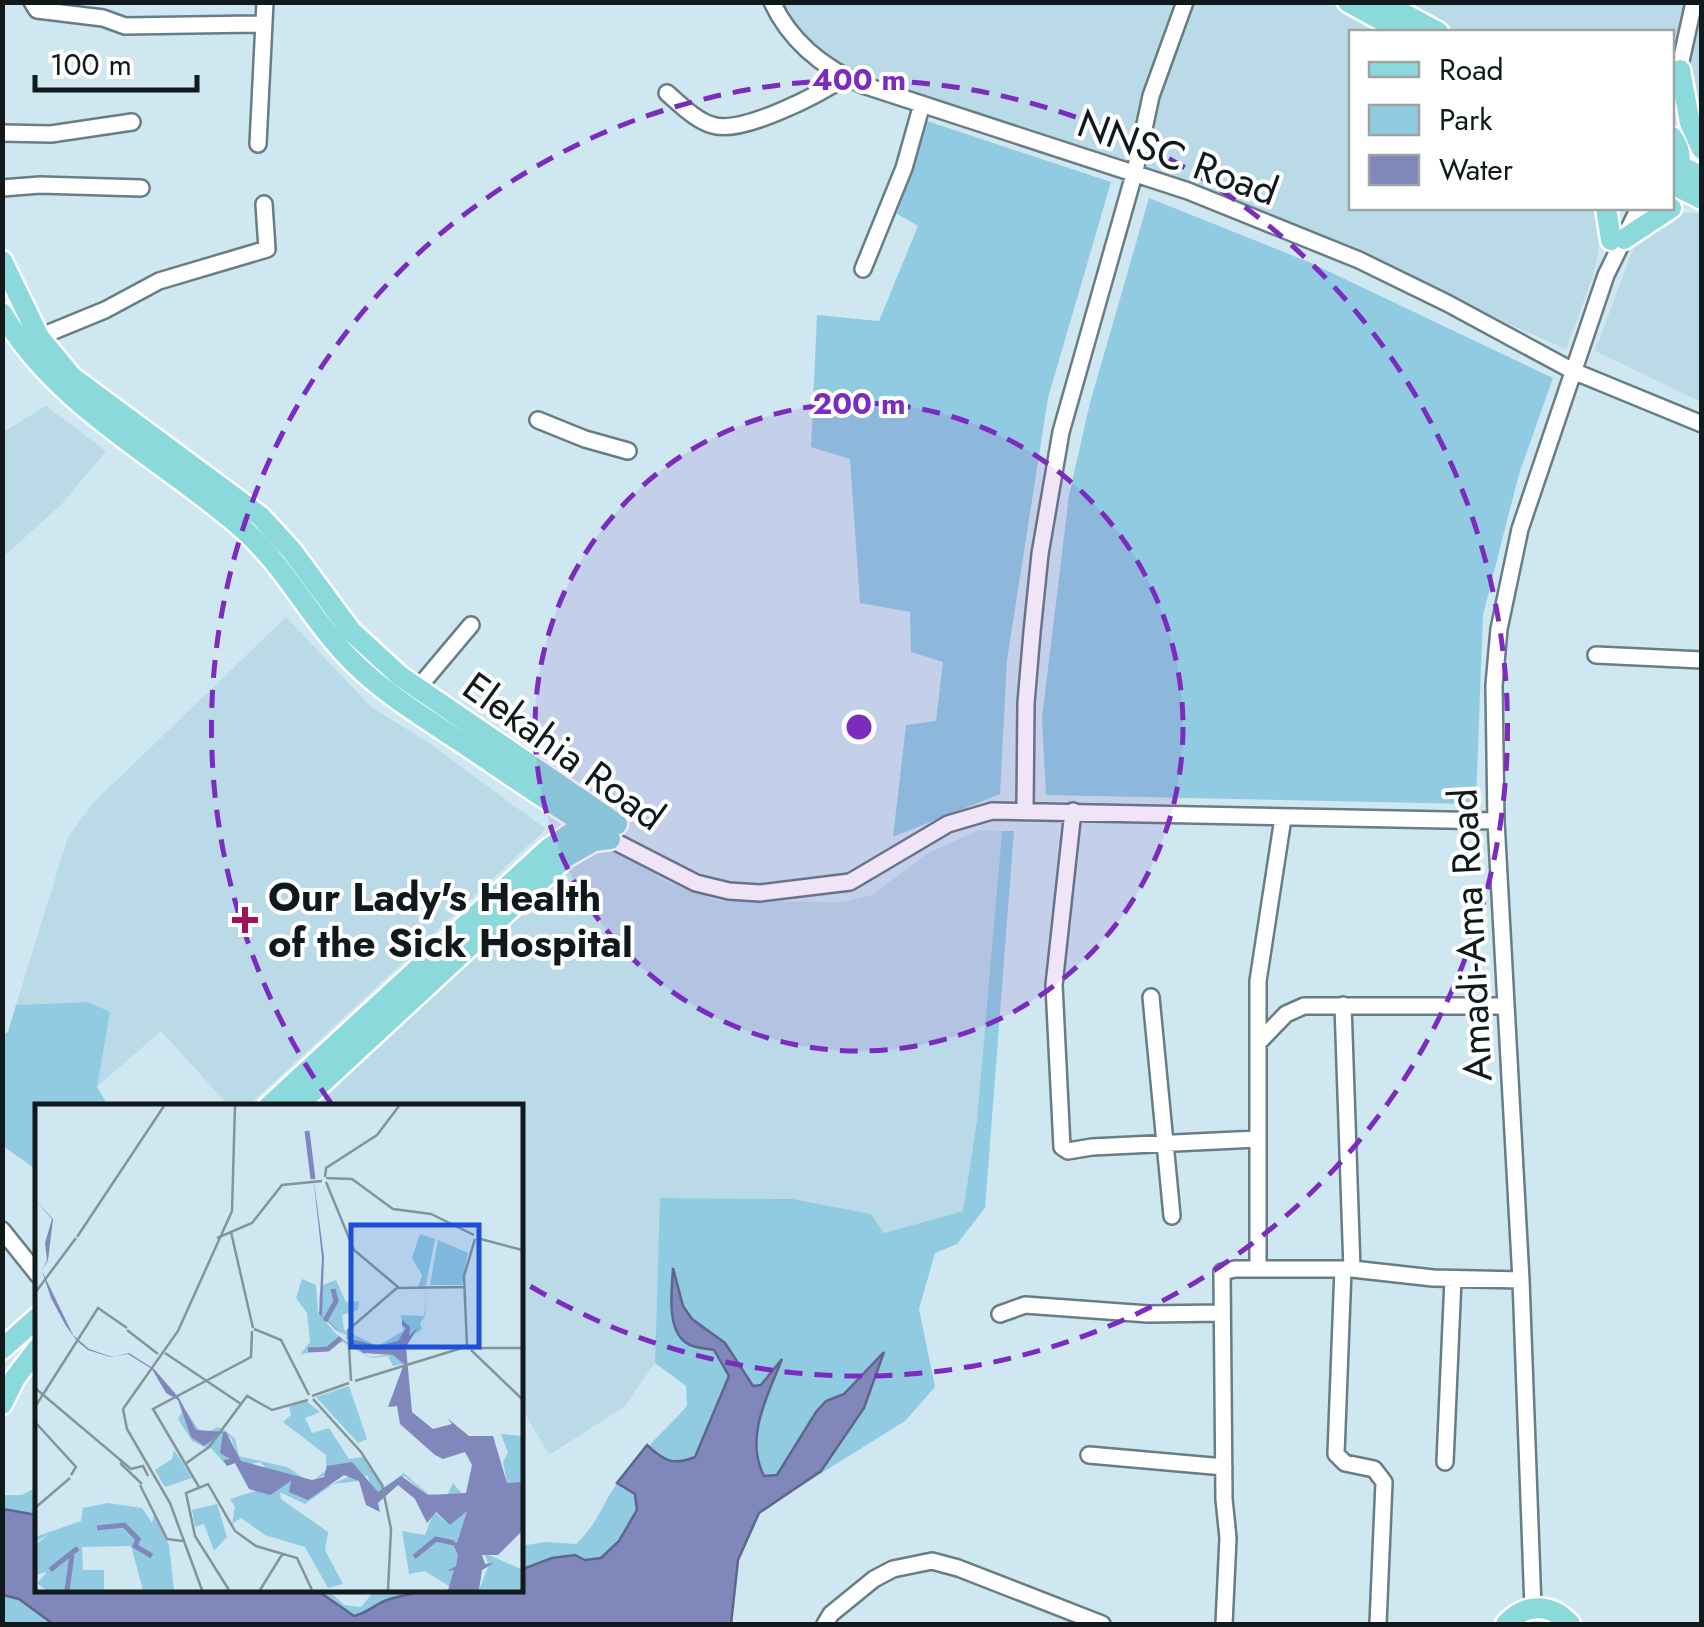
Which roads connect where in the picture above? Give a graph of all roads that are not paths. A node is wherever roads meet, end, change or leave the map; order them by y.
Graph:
1 (32, 2) edge
2 (265, 2) edge
3 (772, 2) edge
4 (1185, 2) edge
5 (1348, 2) edge
6 (1382, 2) edge
7 (1694, 2) edge
8 (264, 24) junction
9 (1399, 30) edge
10 (1434, 30) edge
11 (1676, 68) edge
12 (845, 77) junction
13 (667, 93) dead end
14 (922, 104) junction
15 (132, 122) dead end
16 (2, 133) edge
17 (1674, 141) edge
18 (258, 144) dead end
19 (1702, 149) edge
20 (1135, 171) junction
21 (1674, 176) edge
22 (1702, 177) edge
23 (2, 188) edge
24 (141, 188) dead end
25 (1702, 201) edge
26 (264, 204) dead end
27 (1674, 206) edge
28 (1607, 210) edge
29 (1618, 210) edge
30 (1638, 210) edge
31 (1666, 210) edge
32 (1618, 240) junction
33 (2, 262) edge
34 (862, 269) dead end
35 (2, 313) edge
36 (39, 336) junction
37 (1573, 371) junction
38 (538, 420) dead end
39 (1702, 424) edge
40 (628, 451) dead end
41 (470, 624) dead end
42 (1596, 655) dead end
43 (1702, 660) edge
44 (418, 688) junction
45 (578, 797) junction
46 (552, 804) junction
47 (1024, 809) junction
48 (1072, 811) junction
49 (1284, 818) junction
50 (1496, 821) junction
51 (584, 824) junction
52 (613, 832) junction
53 (557, 853) junction
54 (1150, 996) dead end
55 (1343, 1005) junction
56 (1505, 1006) junction
57 (1258, 1043) junction
58 (271, 1104) edge
59 (299, 1104) edge
60 (1257, 1139) junction
61 (1164, 1144) junction
62 (1172, 1216) dead end
63 (2, 1230) edge
64 (1258, 1268) junction
65 (1348, 1269) junction
66 (35, 1271) edge
67 (1454, 1279) junction
68 (1521, 1280) junction
69 (1221, 1313) junction
70 (1000, 1314) dead end
71 (35, 1320) edge
72 (2, 1349) edge
73 (35, 1352) edge
74 (2, 1404) edge
75 (1089, 1456) dead end
76 (1445, 1462) dead end
77 (1224, 1467) junction
78 (1533, 1608) junction
79 (825, 1624) edge
80 (1102, 1624) edge
81 (1224, 1624) edge
82 (1378, 1624) edge
83 (1506, 1624) edge
84 (1570, 1624) edge

1 - 8 street
2 - 8 street
3 - 12 street, NNSC Road
4 - 20 street
5 - 9 main road
6 - 10 main road
7 - 11 street
8 - 18 street
11 - 19 main road
12 - 13 street
12 - 14 street, NNSC Road
14 - 20 street, NNSC Road
14 - 34 street
15 - 16 street
17 - 21 main road
20 - 37 street, NNSC Road
20 - 47 street
21 - 22 main road
21 - 25 main road
23 - 24 street
25 - 27 main road
26 - 36 street
28 - 32 main road
29 - 32 street, Amadi-Ama Road
30 - 32 street, Amadi-Ama Road
31 - 32 main road
32 - 37 street, Amadi-Ama Road
33 - 36 main road, Elekahia Road
35 - 46 main road, Elekahia Road
36 - 44 main road, Elekahia Road
37 - 39 street, NNSC Road
37 - 50 street, Amadi-Ama Road
38 - 40 street
41 - 44 street
42 - 43 street
44 - 45 main road, Elekahia Road
45 - 51 main road
45 - 52 main road, Elekahia Road
46 - 51 main road, Elekahia Road
46 - 53 main road
47 - 48 street, Elekahia Road
47 - 52 street, Elekahia Road
48 - 49 street, Elekahia Road
48 - 61 street
49 - 50 street, Elekahia Road
49 - 57 street
50 - 56 street, Amadi-Ama Road
51 - 52 main road, Elekahia Road
51 - 53 main road
52 - 53 main road
53 - 58 main road
53 - 59 main road
54 - 61 street
55 - 56 street
55 - 57 street
55 - 65 street
56 - 68 street, Amadi-Ama Road
57 - 60 street
60 - 61 street
60 - 64 street
61 - 62 street
63 - 66 street
64 - 65 street
64 - 69 street
65 - 67 street
65 - 82 street
67 - 68 street
67 - 76 street
68 - 78 street, Amadi-Ama Road
69 - 70 street
69 - 77 street
71 - 72 main road
73 - 74 main road
75 - 77 street
77 - 81 street
78 - 83 main road
78 - 84 main road
79 - 80 street

